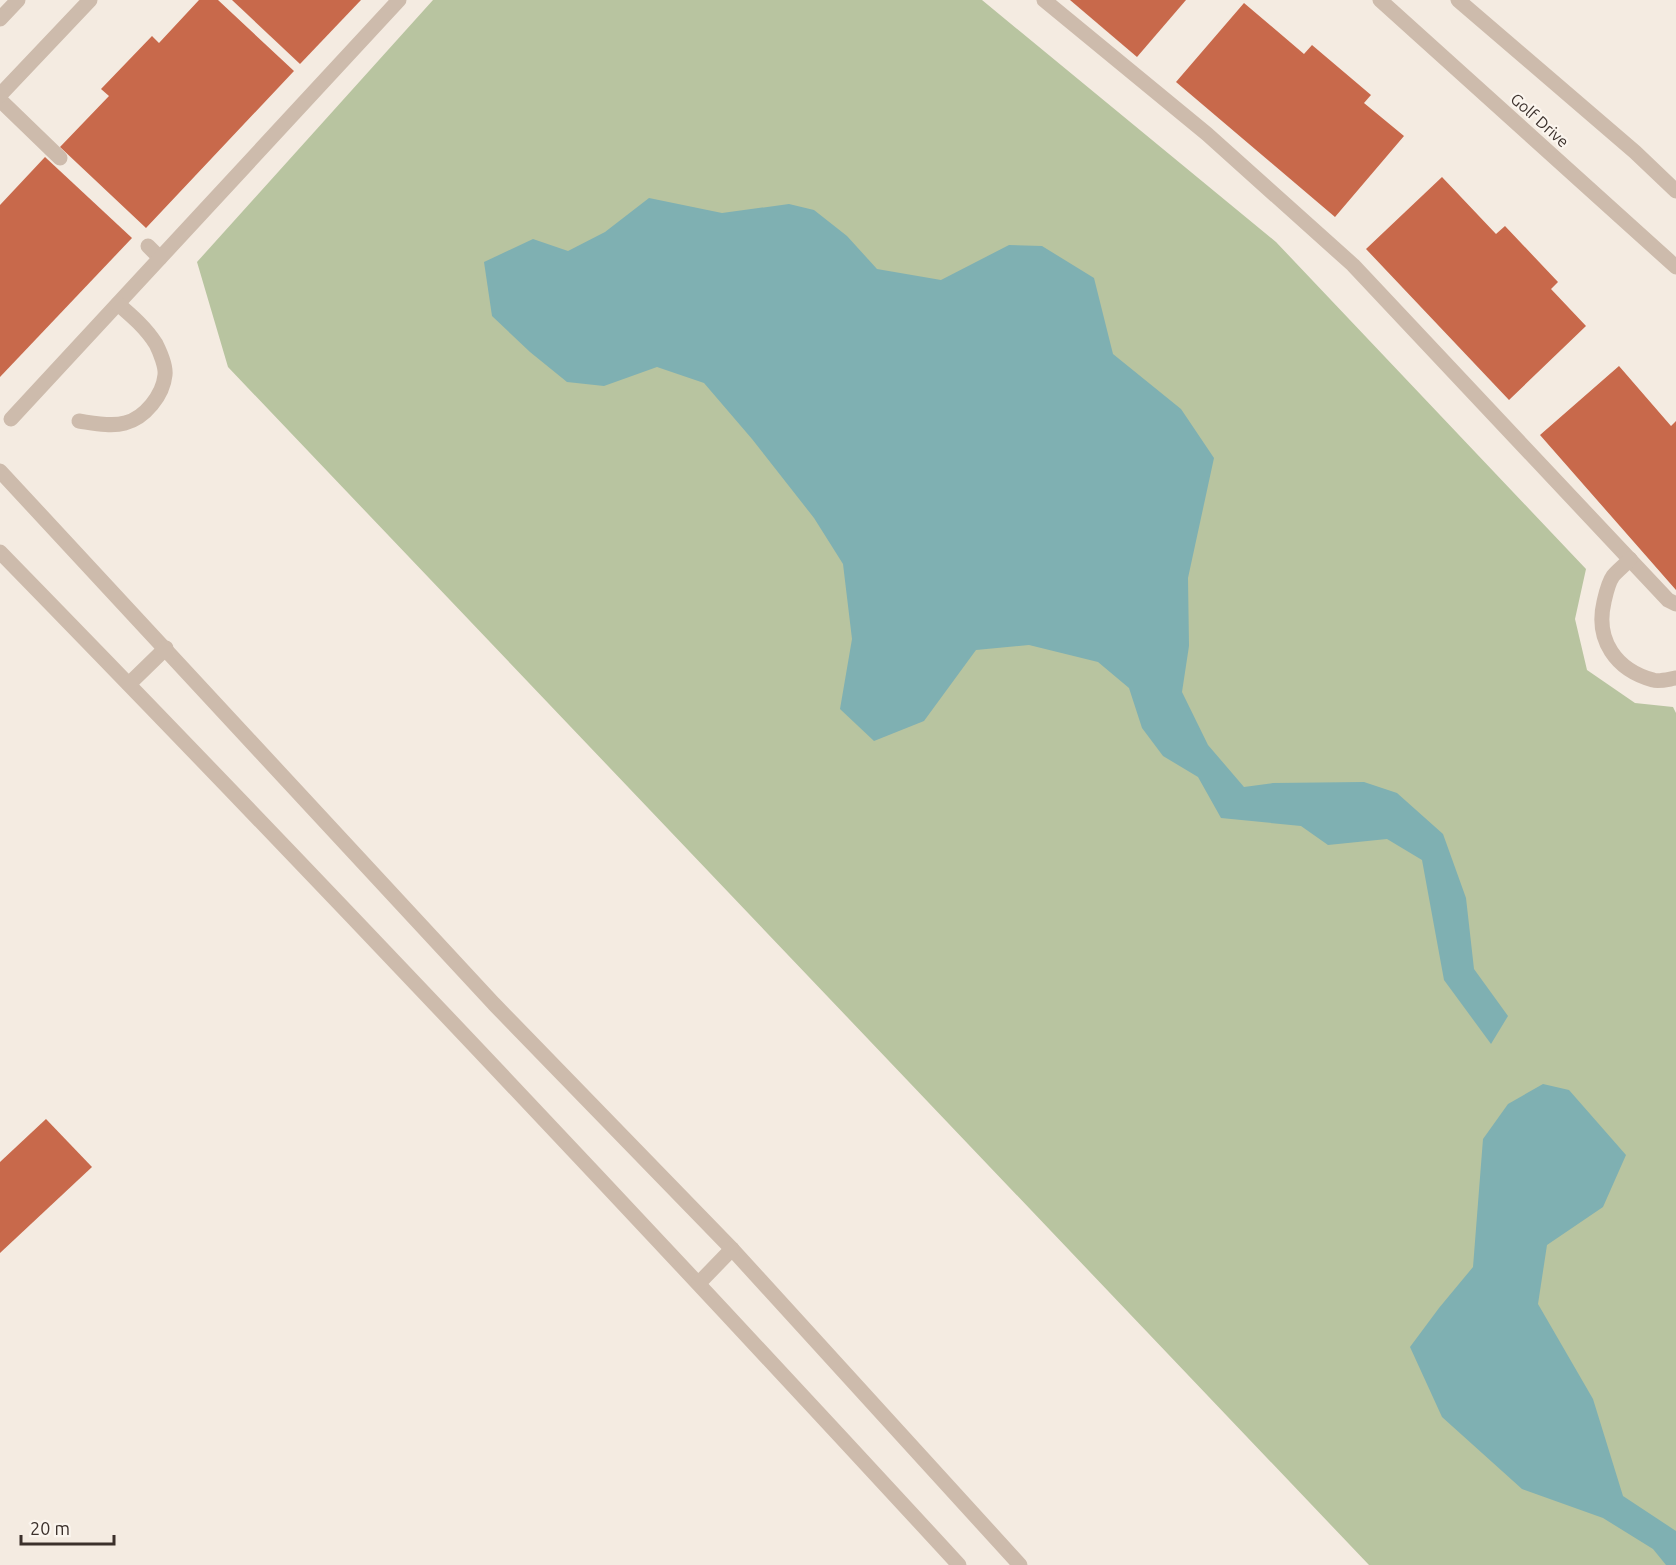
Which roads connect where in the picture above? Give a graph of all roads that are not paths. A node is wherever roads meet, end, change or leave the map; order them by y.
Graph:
1 (18, 0) edge
2 (90, 0) edge
3 (399, 0) edge
4 (1044, 0) edge
5 (1380, 0) edge
6 (1458, 0) edge
7 (0, 19) edge
8 (0, 98) edge
9 (60, 158) dead end
10 (1676, 191) edge
11 (148, 246) dead end
12 (160, 258) junction
13 (1676, 267) edge
14 (118, 304) junction
15 (11, 419) dead end
16 (79, 421) dead end
17 (0, 471) edge
18 (0, 552) edge
19 (1630, 559) junction
20 (1676, 604) edge
21 (166, 648) junction
22 (1676, 678) edge
23 (129, 684) junction
24 (732, 1249) junction
25 (699, 1283) junction
26 (959, 1565) edge
27 (1020, 1565) edge

1 - 7 street
2 - 8 street
3 - 12 street
4 - 19 street
5 - 13 street, Golf Drive
6 - 10 street
8 - 9 street
11 - 12 street
12 - 14 street
14 - 15 street
14 - 16 street
17 - 21 street
18 - 23 street
19 - 20 street
19 - 22 street
21 - 23 street
21 - 24 street
23 - 25 street
24 - 25 street
24 - 27 street
25 - 26 street

